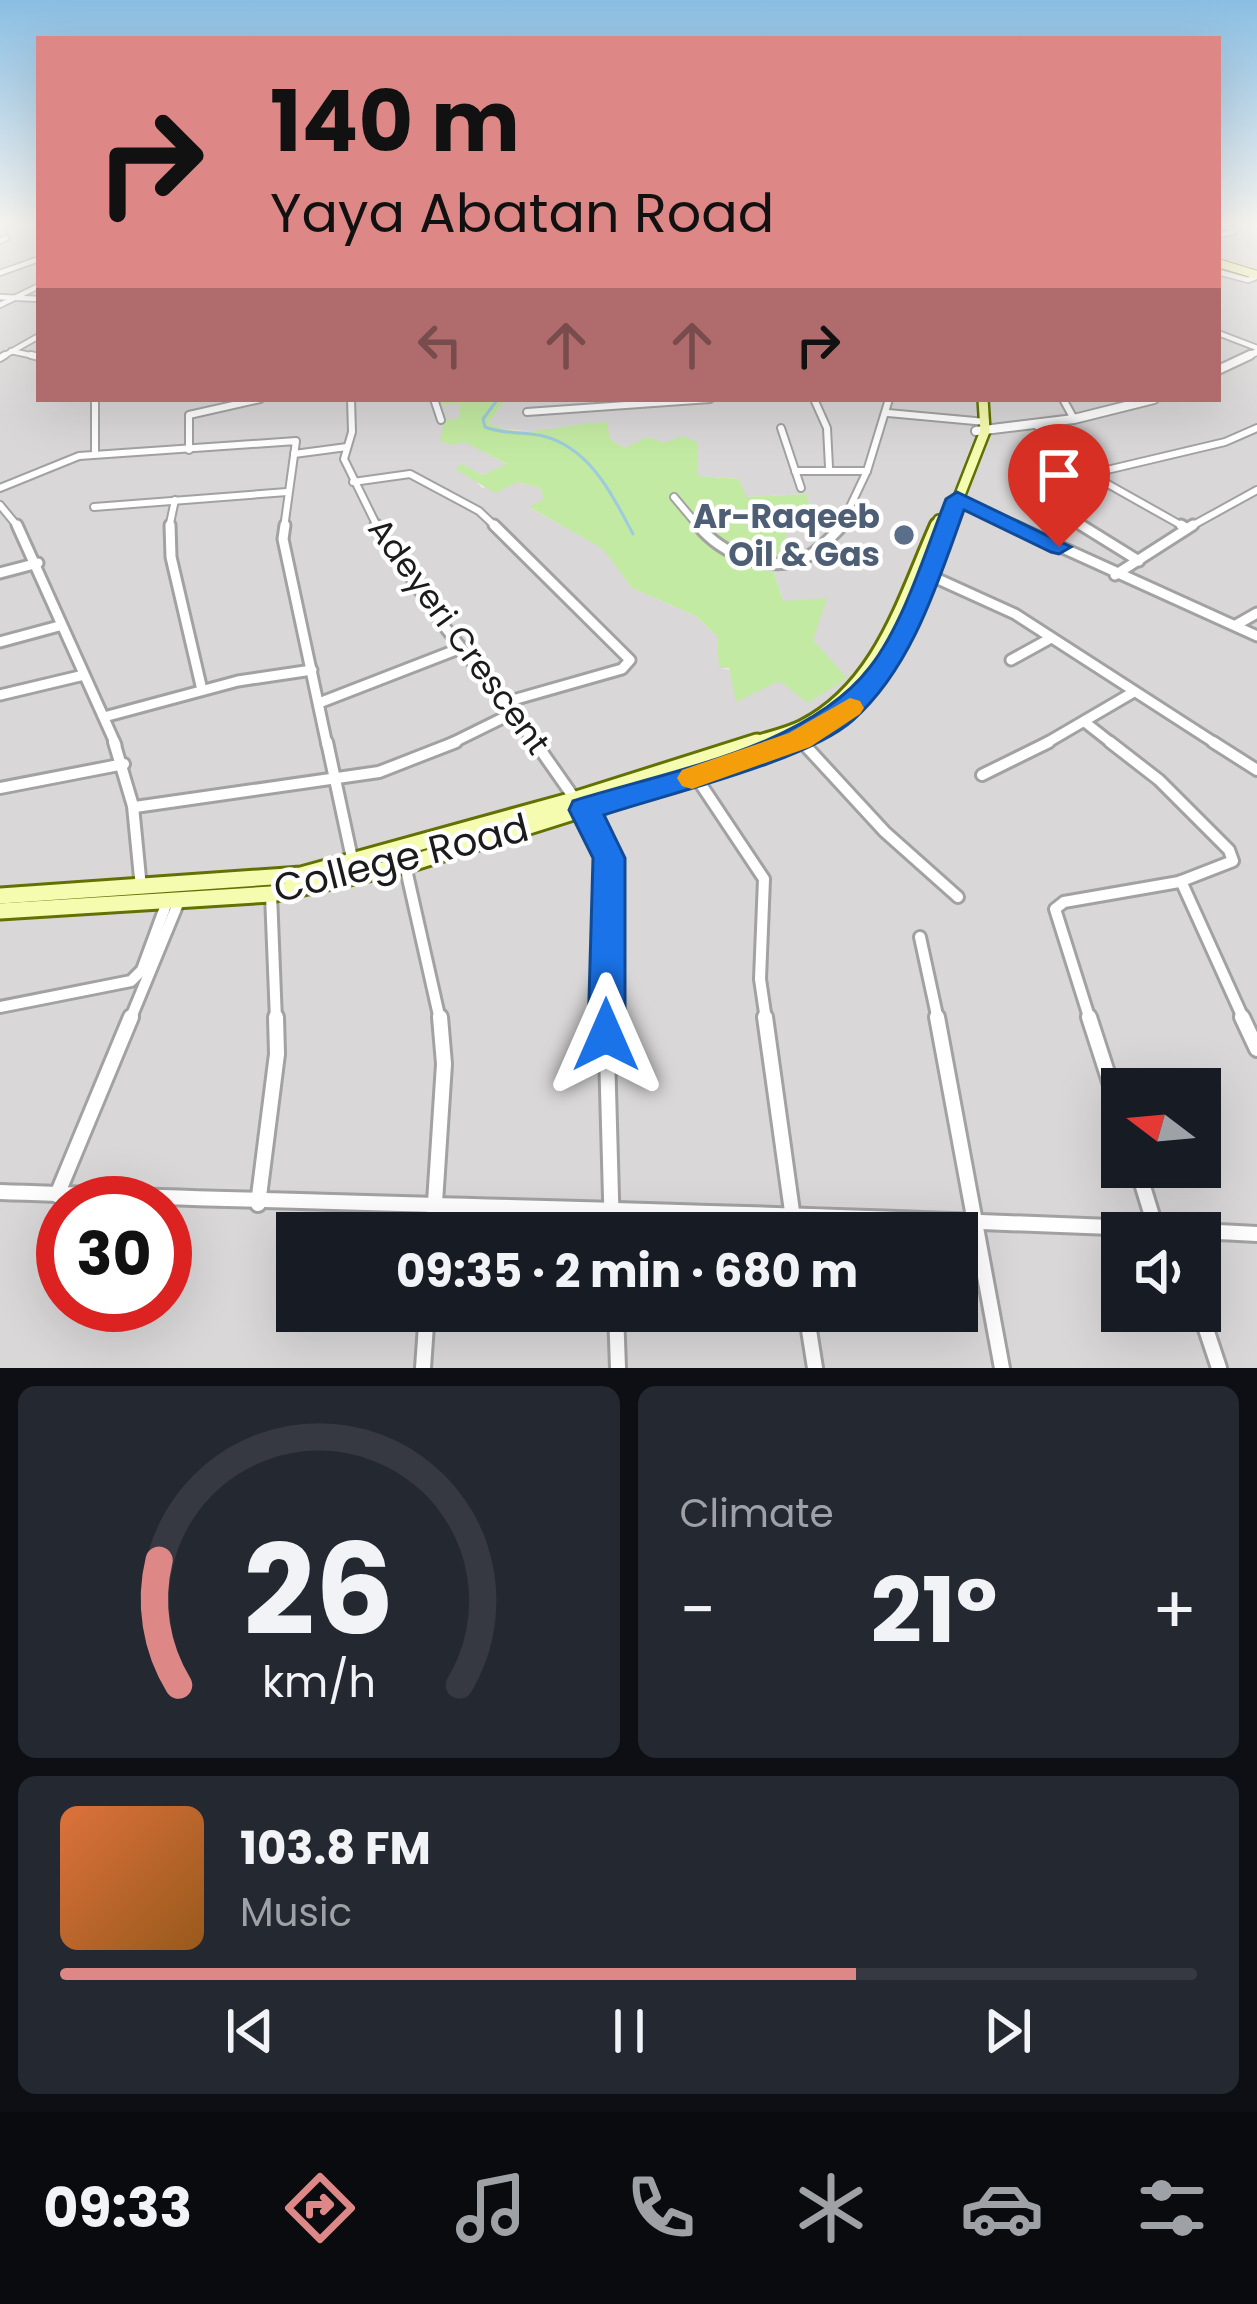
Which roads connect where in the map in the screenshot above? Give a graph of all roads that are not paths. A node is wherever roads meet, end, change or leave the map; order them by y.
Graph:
1 (36, 287) edge
2 (14, 298) junction
3 (36, 299) edge
4 (0, 301) edge
5 (1221, 334) edge
6 (36, 338) edge
7 (1257, 350) edge
8 (11, 351) junction
9 (36, 357) edge
10 (0, 358) edge
11 (1221, 367) edge
12 (95, 402) edge
13 (187, 402) dead end
14 (247, 402) edge
15 (351, 402) edge
16 (435, 402) edge
17 (668, 402) edge
18 (815, 402) edge
19 (890, 402) edge
20 (980, 402) edge
21 (1065, 402) edge
22 (1141, 402) edge
23 (527, 412) dead end
24 (888, 413) junction
25 (189, 415) junction
26 (1074, 418) junction
27 (441, 420) dead end
28 (1036, 425) junction
29 (982, 426) junction
30 (781, 428) dead end
31 (1257, 428) edge
32 (346, 447) junction
33 (189, 450) junction
34 (95, 454) junction
35 (294, 454) junction
36 (829, 467) junction
37 (795, 470) junction
38 (867, 471) junction
39 (1090, 473) junction
40 (353, 482) junction
41 (0, 488) edge
42 (801, 488) dead end
43 (1021, 489) dead end
44 (1257, 490) edge
45 (287, 492) junction
46 (674, 497) dead end
47 (957, 499) junction
48 (175, 500) junction
49 (94, 506) dead end
50 (2, 510) edge
51 (1186, 528) junction
52 (1139, 560) junction
53 (38, 563) junction
54 (0, 573) edge
55 (928, 575) junction
56 (1115, 575) junction
57 (1257, 613) edge
58 (1235, 625) junction
59 (59, 626) junction
60 (1257, 637) edge
61 (1051, 638) junction
62 (0, 642) edge
63 (461, 648) junction
64 (1011, 660) dead end
65 (312, 670) junction
66 (85, 675) junction
67 (202, 690) junction
68 (1132, 693) junction
69 (0, 695) edge
70 (319, 703) junction
71 (511, 707) junction
72 (104, 717) junction
73 (1086, 724) junction
74 (800, 740) junction
75 (124, 764) junction
76 (1257, 770) edge
77 (982, 775) dead end
78 (696, 777) junction
79 (332, 781) junction
80 (0, 788) edge
81 (580, 804) junction
82 (135, 807) junction
83 (352, 863) junction
84 (405, 865) junction
85 (1181, 881) junction
86 (141, 887) junction
87 (271, 894) junction
88 (0, 896) edge
89 (958, 897) dead end
90 (173, 901) junction
91 (135, 904) junction
92 (0, 911) edge
93 (920, 937) dead end
94 (0, 1007) edge
95 (1257, 1049) edge
96 (1105, 1068) edge
97 (64, 1176) edge
98 (0, 1192) edge
99 (36, 1194) edge
100 (192, 1201) edge
101 (258, 1204) junction
102 (435, 1205) junction
103 (434, 1212) edge
104 (611, 1212) joint
105 (792, 1212) edge
106 (970, 1212) edge
107 (978, 1222) edge
108 (1101, 1228) edge
109 (1221, 1233) edge
110 (1257, 1234) edge
111 (978, 1251) edge
112 (426, 1332) edge
113 (617, 1332) edge
114 (809, 1332) edge
115 (1207, 1332) edge
116 (423, 1368) edge
117 (618, 1368) edge
118 (815, 1368) edge
119 (1002, 1368) edge
120 (1220, 1368) edge

1 - 2 street
2 - 3 street
2 - 4 street
5 - 7 street
6 - 8 street
7 - 11 street
8 - 9 street
8 - 10 street
12 - 34 street
13 - 25 street
14 - 25 street
15 - 32 street, Adeyeri Crescent
16 - 27 street
17 - 23 street
18 - 36 street
19 - 24 street
20 - 29 main road
21 - 26 street
22 - 26 street
24 - 29 street
24 - 38 street
25 - 33 street
26 - 28 street
28 - 29 street
28 - 39 street
29 - 47 main road
29 - 81 main road
30 - 37 street
31 - 39 street
32 - 35 street
32 - 40 street, Adeyeri Crescent
33 - 34 street
33 - 35 street
34 - 41 street
35 - 45 street
36 - 37 street
36 - 38 street
37 - 42 street
38 - 46 street
39 - 51 street
40 - 63 street, Adeyeri Crescent
40 - 71 street
43 - 52 street
44 - 51 street
45 - 48 street
45 - 65 street
47 - 55 main road
47 - 56 street
48 - 49 street
48 - 67 street
50 - 53 street
51 - 52 street
52 - 56 street
53 - 54 street
53 - 59 street
55 - 61 street
55 - 74 main road
56 - 58 street
57 - 58 street
58 - 60 street
59 - 62 street
59 - 66 street
61 - 64 street
61 - 68 street
63 - 70 street
63 - 71 street, Adeyeri Crescent
65 - 67 street
65 - 70 street
66 - 69 street
66 - 72 street
67 - 72 street
68 - 73 street
68 - 76 street
70 - 79 street
71 - 79 street
71 - 81 street, Adeyeri Crescent
72 - 75 street
73 - 77 street
73 - 85 street
74 - 78 main road
74 - 89 street
75 - 80 street
75 - 82 street
78 - 81 main road
78 - 105 street
79 - 82 street
79 - 83 street
81 - 83 main road, College Road
81 - 84 main road, College Road
81 - 104 street, Adeyeri Crescent
82 - 86 street
83 - 86 main road, College Road
84 - 87 main road, College Road
84 - 102 street
85 - 95 street
85 - 96 street
86 - 88 main road, College Road
86 - 91 street
87 - 90 main road, College Road
87 - 101 street
90 - 91 main road, College Road
90 - 94 street
90 - 97 street
91 - 92 main road, College Road
93 - 106 street
98 - 99 street
100 - 101 street
101 - 102 street
102 - 103 street
102 - 104 street
107 - 108 street
109 - 110 street
111 - 119 street
112 - 116 street
113 - 117 street
114 - 118 street
115 - 120 street

